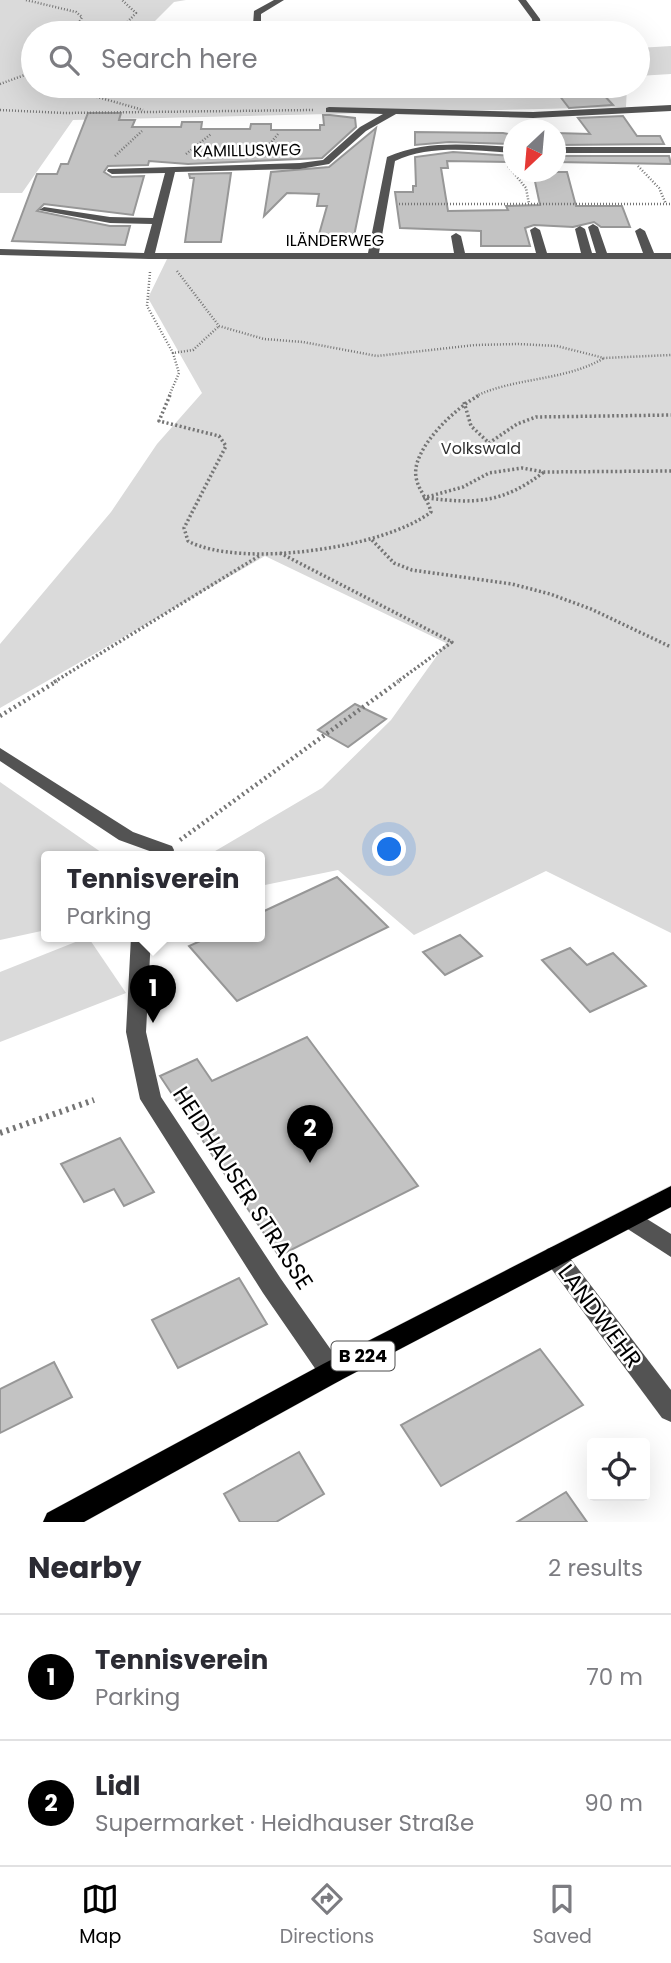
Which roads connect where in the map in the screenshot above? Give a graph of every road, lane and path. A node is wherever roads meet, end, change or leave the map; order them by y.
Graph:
1 (26, 0) edge
2 (122, 0) edge
3 (280, 0) edge
4 (522, 0) edge
5 (80, 21) edge
6 (128, 21) edge
7 (257, 21) edge
8 (536, 21) edge
9 (21, 76) edge
10 (0, 83) edge
11 (94, 98) edge
12 (671, 108) edge
13 (0, 110) edge
14 (328, 110) joint
15 (150, 112) junction
16 (393, 113) junction
17 (142, 131) dead end
18 (211, 134) dead end
19 (503, 149) edge
20 (566, 150) edge
21 (632, 150) junction
22 (671, 150) edge
23 (175, 169) junction
24 (111, 171) joint
25 (521, 182) edge
26 (383, 204) junction
27 (529, 204) junction
28 (666, 204) junction
29 (671, 204) edge
30 (44, 211) dead end
31 (158, 221) junction
32 (593, 228) dead end
33 (580, 229) dead end
34 (536, 230) dead end
35 (640, 230) dead end
36 (456, 236) dead end
37 (0, 252) edge
38 (149, 256) junction
39 (163, 256) junction
40 (373, 256) junction
41 (460, 256) junction
42 (542, 256) junction
43 (587, 256) junction
44 (603, 256) junction
45 (650, 256) junction
46 (671, 256) edge
47 (219, 326) junction
48 (173, 353) junction
49 (671, 355) edge
50 (604, 358) junction
51 (464, 401) junction
52 (671, 415) edge
53 (671, 471) edge
54 (544, 472) junction
55 (423, 498) junction
56 (372, 540) junction
57 (279, 553) junction
58 (260, 555) junction
59 (671, 647) edge
60 (0, 716) edge
61 (0, 752) edge
62 (158, 851) edge
63 (168, 851) edge
64 (141, 942) edge
65 (94, 1100) dead end
66 (0, 1133) edge
67 (671, 1196) edge
68 (631, 1219) junction
69 (671, 1247) edge
70 (555, 1256) junction
71 (332, 1373) junction
72 (671, 1410) edge
73 (57, 1522) edge

1 - 5 path
2 - 6 path
3 - 7 street
4 - 8 street
9 - 10 path
11 - 15 path
12 - 16 street, KAMILLUSWEG
13 - 15 path
14 - 15 path
14 - 16 street, KAMILLUSWEG
16 - 23 street, KAMILLUSWEG
17 - 24 path
18 - 23 path
19 - 26 street
20 - 21 street
21 - 22 street
21 - 28 path
23 - 24 street, KAMILLUSWEG
23 - 31 street
25 - 27 path
26 - 27 path
26 - 40 street
27 - 28 path
28 - 29 path
30 - 31 street
31 - 38 street
32 - 44 street
33 - 43 street
34 - 42 street
35 - 45 street
36 - 41 street
37 - 38 street, ILÄNDERWEG
38 - 39 street, ILÄNDERWEG
38 - 48 path
39 - 40 street, ILÄNDERWEG
39 - 47 path
40 - 41 street, ILÄNDERWEG
41 - 42 street, ILÄNDERWEG
42 - 43 street, ILÄNDERWEG
43 - 44 street, ILÄNDERWEG
44 - 45 street, ILÄNDERWEG
45 - 46 street, ILÄNDERWEG
47 - 48 path
47 - 50 path
48 - 58 path
49 - 50 path
50 - 51 path
51 - 52 path
51 - 55 path
53 - 54 path
54 - 55 path
54 - 55 path
55 - 56 path
56 - 57 path
56 - 59 path
57 - 58 path
57 - 63 path
58 - 60 path
61 - 62 street
64 - 71 street, HEIDHAUSER STRASSE
65 - 66 path
67 - 68 main road, B 224
68 - 69 street
68 - 70 main road, B 224
70 - 71 main road, B 224
70 - 72 street, LANDWEHR
71 - 73 main road, B 224

